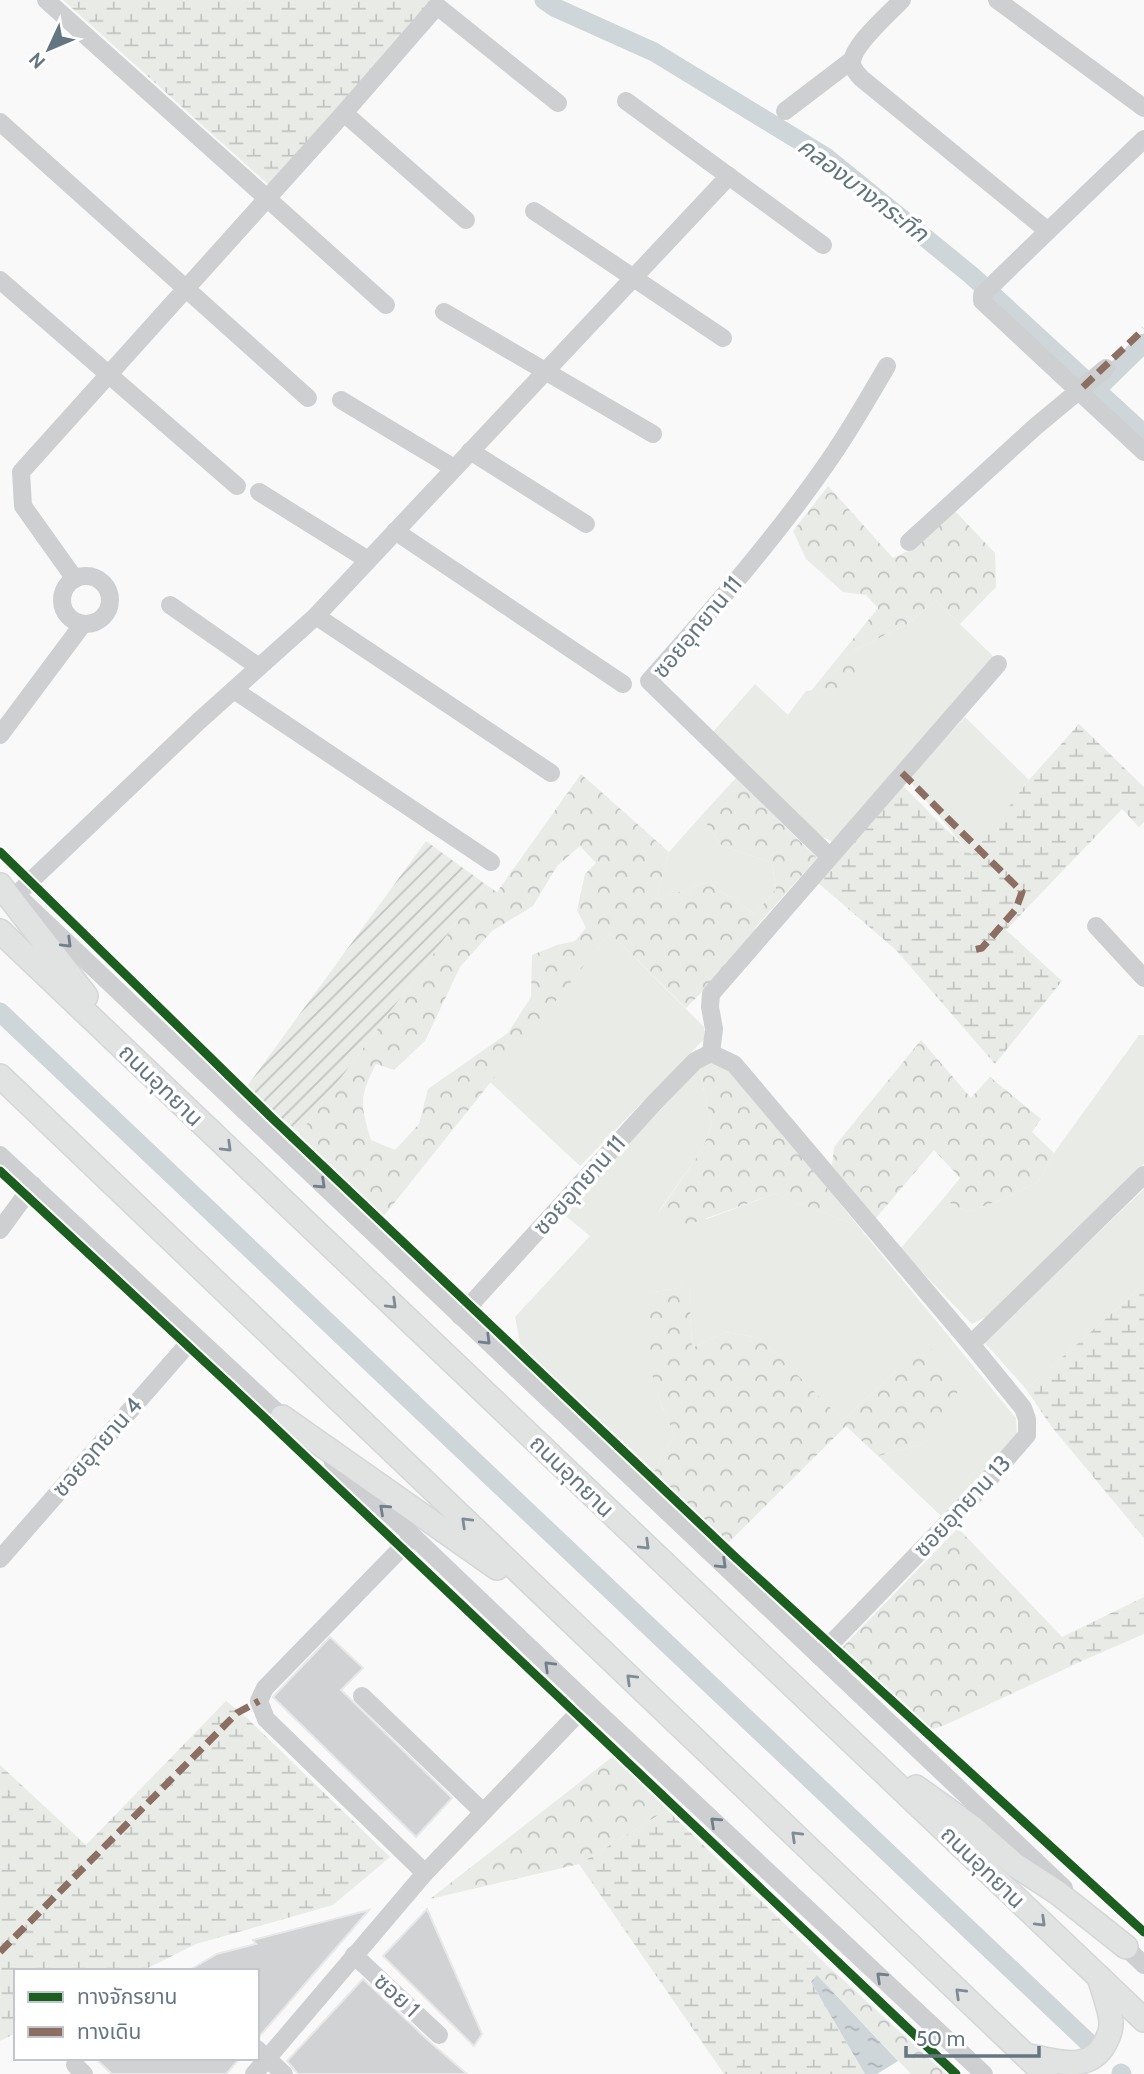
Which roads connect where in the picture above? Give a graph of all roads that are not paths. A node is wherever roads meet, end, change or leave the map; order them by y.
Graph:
1 (46, 0) edge
2 (902, 0) edge
3 (997, 0) edge
4 (852, 60) junction
5 (626, 101) dead end
6 (558, 103) dead end
7 (1144, 108) edge
8 (785, 111) dead end
9 (344, 113) junction
10 (0, 122) edge
11 (1144, 139) edge
12 (729, 176) junction
13 (267, 199) junction
14 (534, 211) dead end
15 (466, 220) dead end
16 (1048, 231) junction
17 (823, 245) dead end
18 (633, 278) junction
19 (0, 280) edge
20 (186, 289) junction
21 (386, 305) dead end
22 (444, 312) dead end
23 (723, 338) dead end
24 (887, 366) dead end
25 (1105, 368) dead end
26 (545, 371) junction
27 (109, 375) junction
28 (1081, 389) junction
29 (308, 398) dead end
30 (341, 400) dead end
31 (653, 434) dead end
32 (470, 452) junction
33 (1144, 452) edge
34 (454, 468) junction
35 (237, 486) dead end
36 (260, 492) dead end
37 (586, 524) dead end
38 (395, 531) junction
39 (909, 542) dead end
40 (368, 560) junction
41 (75, 579) junction
42 (170, 605) dead end
43 (316, 616) junction
44 (83, 624) junction
45 (998, 664) dead end
46 (259, 667) junction
47 (622, 684) dead end
48 (234, 690) junction
49 (0, 735) edge
50 (551, 773) dead end
51 (830, 857) junction
52 (491, 862) dead end
53 (0, 879) edge
54 (8, 890) edge
55 (1096, 926) dead end
56 (0, 931) edge
57 (1144, 978) edge
58 (711, 1053) junction
59 (0, 1076) edge
60 (157, 1081) junction
61 (0, 1155) edge
62 (1144, 1175) edge
63 (33, 1185) junction
64 (0, 1230) edge
65 (460, 1316) junction
66 (195, 1336) junction
67 (971, 1344) junction
68 (282, 1417) junction
69 (414, 1536) junction
70 (0, 1559) edge
71 (593, 1643) junction
72 (819, 1656) junction
73 (362, 1696) dead end
74 (587, 1703) junction
75 (814, 1707) junction
76 (484, 1812) junction
77 (425, 1873) junction
78 (1126, 1947) junction
79 (355, 1955) junction
80 (1144, 1965) edge
81 (1099, 1977) junction
82 (1144, 2020) edge
83 (439, 2035) dead end
84 (263, 2054) edge
85 (1025, 2055) junction
86 (254, 2074) edge
87 (284, 2074) edge
88 (984, 2074) edge
89 (1043, 2074) edge

1 - 13 street
2 - 4 street
3 - 7 street
4 - 8 street
4 - 16 street
5 - 12 street
6 - 9 street
9 - 13 street
9 - 15 street
10 - 20 street
11 - 16 street
12 - 17 street
12 - 18 street
13 - 20 street
13 - 21 street
14 - 18 street
16 - 28 street
18 - 23 street
18 - 26 street
19 - 27 street
20 - 27 street
20 - 29 street
22 - 26 street
24 - 51 street, ซอยอุทยาน 11
25 - 28 street
26 - 31 street
26 - 32 street
27 - 35 street
27 - 41 street
28 - 33 street
28 - 39 street
30 - 34 street
32 - 34 street
32 - 37 street
34 - 38 street
36 - 40 street
38 - 40 street
38 - 47 street
40 - 43 street
41 - 44 street
41 - 44 street
42 - 46 street
43 - 46 street
43 - 50 street
44 - 49 street
45 - 51 street
46 - 48 street
48 - 52 street
48 - 54 street
51 - 58 street
53 - 54 street, ถนนอุทยาน
54 - 60 main road
54 -> 65 street, ถนนอุทยาน
55 - 57 street
56 - 60 main road, ถนนอุทยาน
58 - 65 street, ซอยอุทยาน 11
58 - 67 street, ซอยอุทยาน 13
71 -> 59 main road
60 -> 75 main road, ถนนอุทยาน
61 - 63 street
62 - 67 street
63 - 64 street
63 - 66 street
65 -> 72 street, ถนนอุทยาน
66 - 68 street
66 - 70 street, ซอยอุทยาน 4
67 - 72 street, ซอยอุทยาน 13
69 -> 68 street
68 - 71 main road
74 -> 69 street
69 - 77 street
85 -> 71 main road
72 - 78 street, ถนนอุทยาน
73 - 76 street
74 - 76 street
88 -> 74 street
75 - 78 main road
75 -> 81 main road, ถนนอุทยาน
76 - 77 street
77 - 79 street
78 - 80 street, ถนนอุทยาน
79 - 83 street, ซอย 1
79 - 84 street
81 - 82 main road, ถนนอุทยาน
81 - 85 main road
84 - 86 street
84 - 87 street
85 - 89 main road

